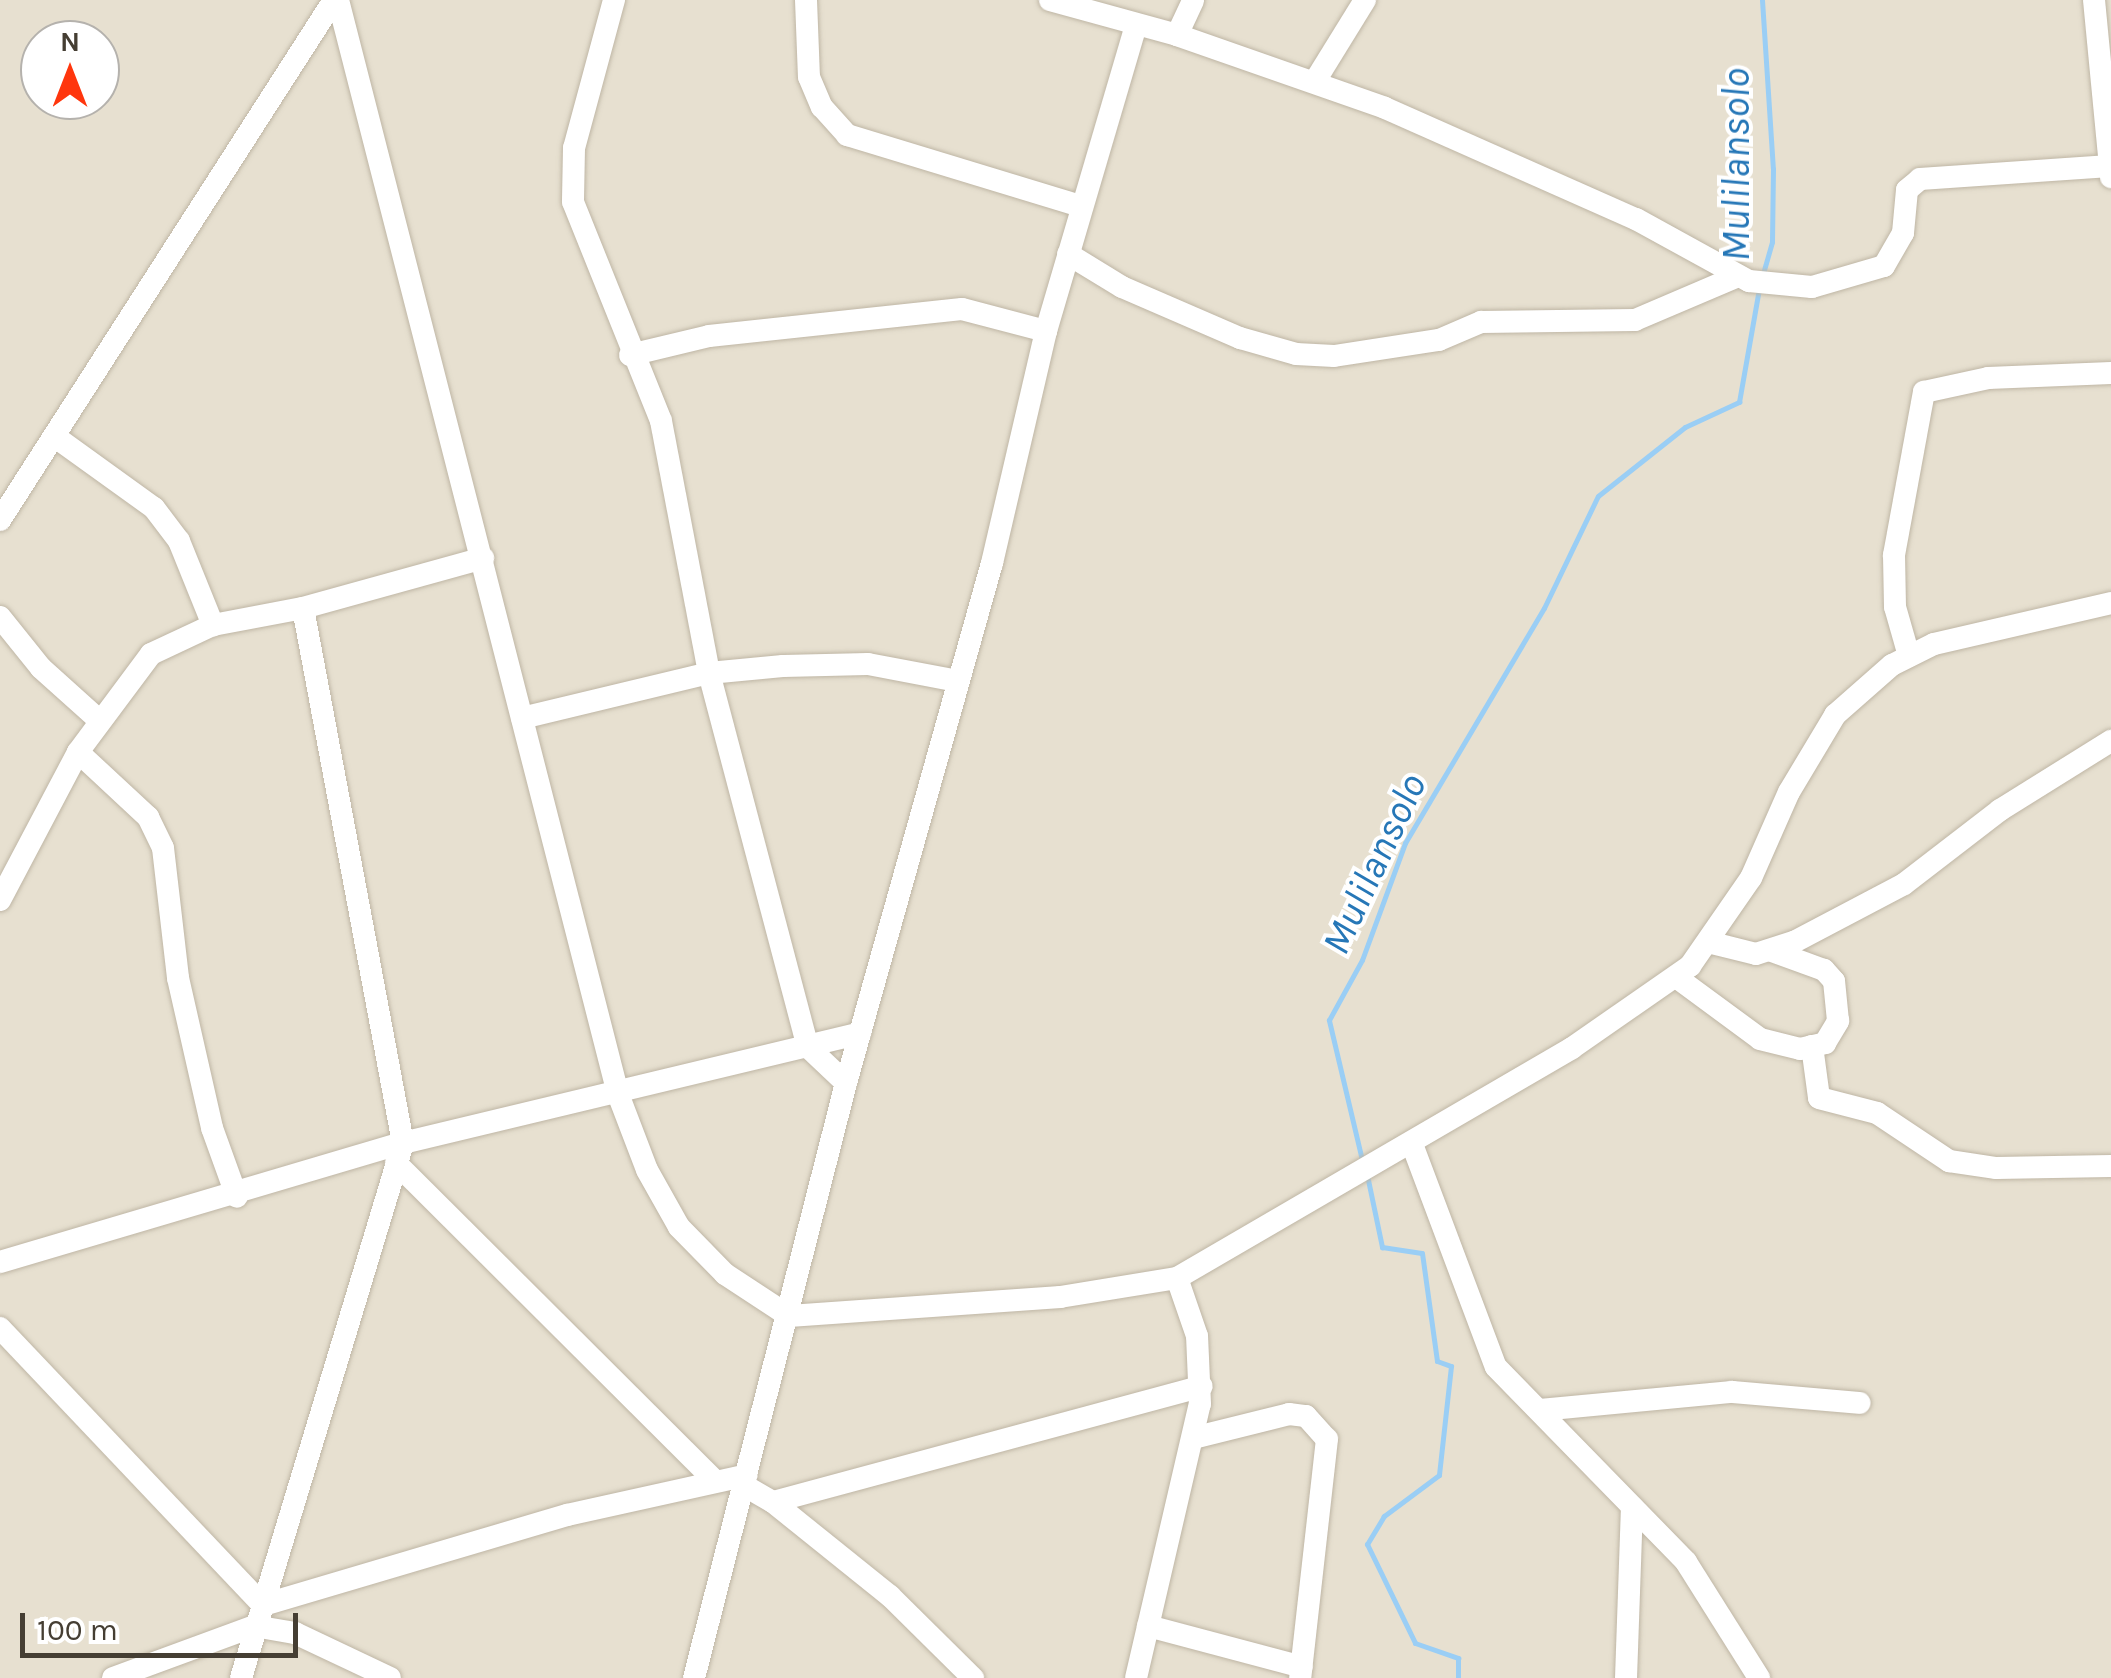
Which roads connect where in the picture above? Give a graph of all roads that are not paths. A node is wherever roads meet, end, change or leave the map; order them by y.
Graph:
1 (336, 0) edge
2 (614, 0) edge
3 (806, 0) edge
4 (1050, 0) edge
5 (1193, 0) edge
6 (1365, 0) edge
7 (2094, 0) edge
8 (1135, 28) junction
9 (1178, 35) junction
10 (1315, 81) junction
11 (2110, 166) edge
12 (2111, 177) edge
13 (1080, 206) junction
14 (1068, 254) junction
15 (1750, 280) junction
16 (1046, 331) junction
17 (630, 355) junction
18 (2111, 373) edge
19 (54, 436) junction
20 (0, 520) edge
21 (483, 558) junction
22 (2111, 603) edge
23 (304, 608) junction
24 (0, 618) edge
25 (213, 625) junction
26 (1909, 656) junction
27 (709, 673) junction
28 (958, 682) junction
29 (522, 718) junction
30 (99, 720) junction
31 (2111, 741) edge
32 (78, 752) junction
33 (0, 900) edge
34 (1712, 943) junction
35 (1772, 951) junction
36 (1676, 977) junction
37 (860, 1033) junction
38 (1812, 1046) junction
39 (808, 1047) junction
40 (846, 1083) junction
41 (618, 1094) junction
42 (1412, 1144) junction
43 (400, 1153) junction
44 (2111, 1166) edge
45 (237, 1197) junction
46 (0, 1262) edge
47 (1177, 1278) junction
48 (788, 1316) junction
49 (0, 1328) edge
50 (1202, 1386) junction
51 (1860, 1403) dead end
52 (1540, 1410) junction
53 (1193, 1438) junction
54 (714, 1480) junction
55 (746, 1480) junction
56 (773, 1502) junction
57 (1632, 1508) junction
58 (258, 1616) junction
59 (1148, 1626) junction
60 (1302, 1672) edge
61 (113, 1678) edge
62 (241, 1678) edge
63 (390, 1678) edge
64 (694, 1678) edge
65 (974, 1678) edge
66 (1136, 1678) edge
67 (1626, 1678) edge
68 (1759, 1678) edge

1 - 19 street
1 - 21 street
2 - 17 street
3 - 13 street
4 - 8 street
5 - 9 street
6 - 10 street
7 - 11 street
8 - 9 street
8 - 13 street
9 - 10 street
10 - 15 street
11 - 12 street
11 - 15 street
13 - 14 street
14 - 15 street
14 - 16 street
16 - 17 street
16 - 28 street
17 - 27 street
18 - 26 street
19 - 20 street
19 - 25 street
21 - 23 street
21 - 29 street
22 - 26 street
23 - 25 street
23 - 43 street
24 - 30 street
25 - 30 street
26 - 34 street
27 - 28 street
27 - 29 street
27 - 39 street
28 - 37 street
29 - 41 street
30 - 32 street
31 - 35 street
32 - 33 street
32 - 45 street
34 - 35 street
34 - 36 street
35 - 38 street
36 - 38 street
36 - 42 street
37 - 39 street
37 - 40 street
38 - 44 street
39 - 40 street
39 - 41 street
40 - 48 street
41 - 43 street
41 - 48 street
42 - 47 street
42 - 52 street
43 - 45 street
43 - 54 street
43 - 58 street
45 - 46 street
47 - 48 street
47 - 50 street
48 - 55 street
49 - 58 street
50 - 53 street
50 - 56 street
51 - 52 street
52 - 57 street
53 - 59 street
53 - 60 street
54 - 55 street
54 - 58 street
55 - 56 street
55 - 64 street
56 - 65 street
57 - 67 street
57 - 68 street
58 - 61 street
58 - 62 street
58 - 63 street
59 - 60 street
59 - 66 street

